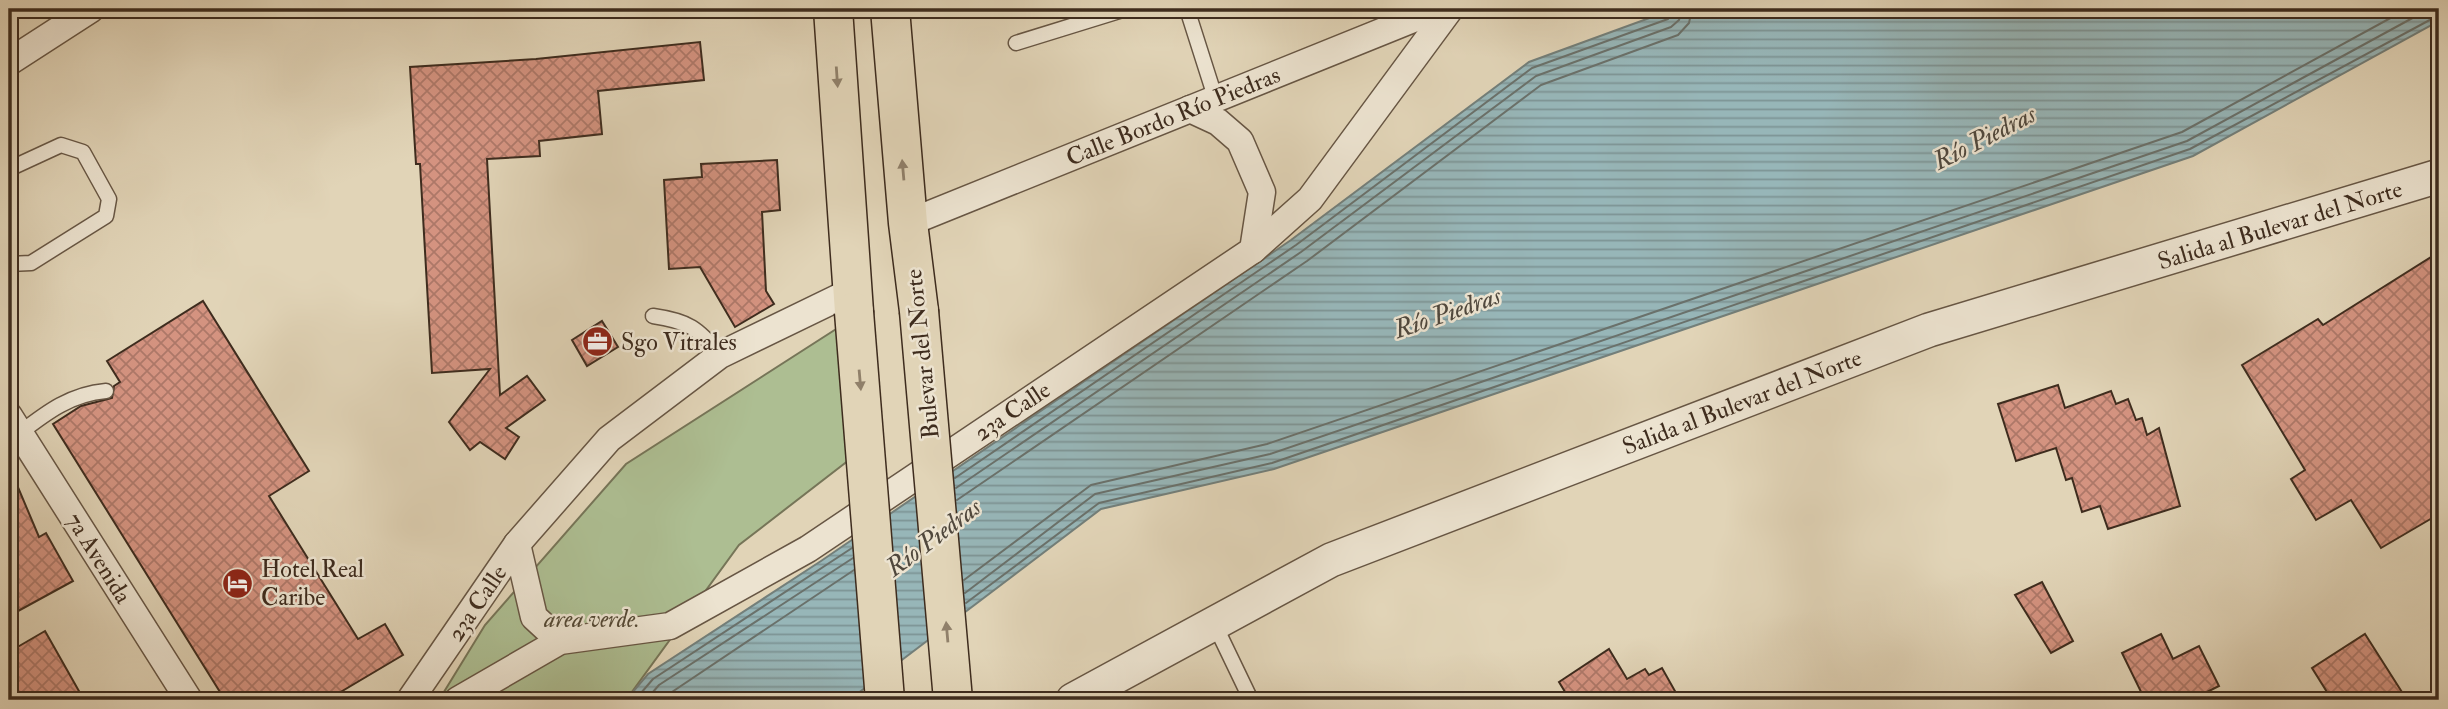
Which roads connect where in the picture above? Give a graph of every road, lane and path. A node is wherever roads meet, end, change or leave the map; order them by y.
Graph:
1 (92, 9) edge
2 (833, 9) edge
3 (890, 9) edge
4 (1126, 9) edge
5 (1187, 9) edge
6 (1438, 9) edge
7 (1450, 9) edge
8 (1016, 43) dead end
9 (9, 62) edge
10 (1216, 100) junction
11 (1190, 109) junction
12 (9, 169) edge
13 (2439, 176) edge
14 (908, 223) junction
15 (1253, 250) junction
16 (9, 264) edge
17 (853, 301) junction
18 (653, 316) dead end
19 (720, 355) junction
20 (106, 391) dead end
21 (15, 425) edge
22 (517, 544) junction
23 (1214, 622) junction
24 (560, 641) junction
25 (1106, 692) edge
26 (189, 700) edge
27 (410, 700) edge
28 (458, 700) edge
29 (885, 700) edge
30 (953, 700) edge
31 (1073, 700) edge
32 (1251, 700) edge

1 - 9 street
2 -> 17 highway
14 -> 3 highway, Bulevar del Norte
4 - 8 lane
5 - 10 lane
6 - 10 street, Calle Bordo Río Piedras
7 - 15 street, 23a Calle
10 - 11 street, Calle Bordo Río Piedras
11 - 14 street, Calle Bordo Río Piedras
11 - 15 street
12 - 16 lane
13 - 23 street, Salida al Bulevar del Norte
30 -> 14 highway, Bulevar del Norte, bridge
15 - 24 street, 23a Calle
17 - 19 street, 23a Calle
17 -> 29 highway, bridge
18 - 19 lane
19 - 22 street, 23a Calle
20 - 21 lane
21 - 26 street, 7a Avenida
22 - 24 street
22 - 27 street, 23a Calle
23 - 25 street, Salida al Bulevar del Norte
23 - 32 lane
24 - 28 street, 23a Calle
25 - 31 street, Salida al Bulevar del Norte

